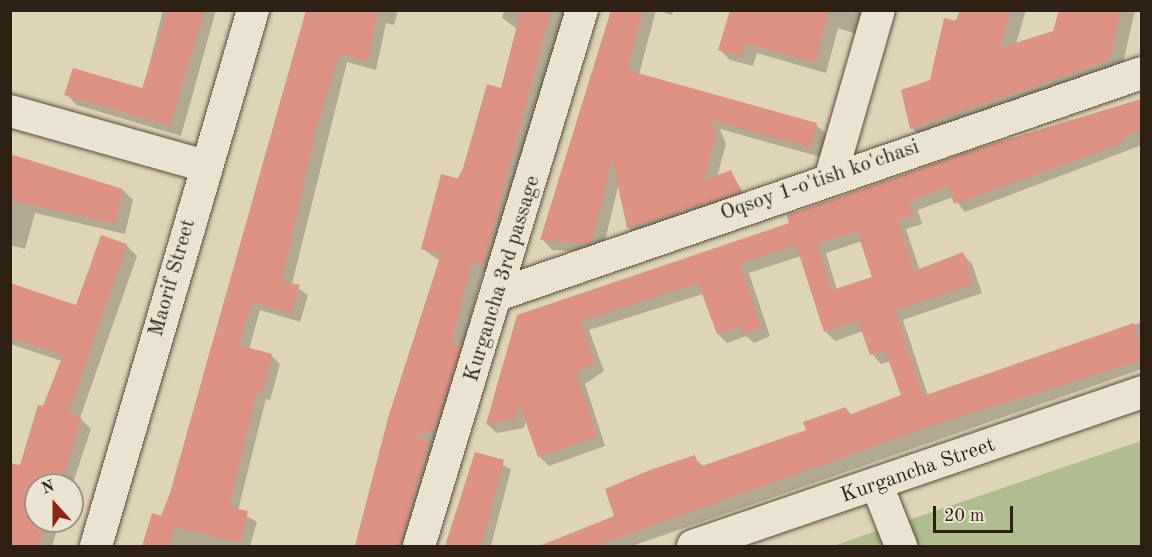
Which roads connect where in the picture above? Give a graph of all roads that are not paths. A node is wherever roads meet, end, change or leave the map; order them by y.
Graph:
1 (253, 10) edge
2 (582, 10) edge
3 (879, 10) edge
4 (1142, 73) edge
5 (10, 111) edge
6 (206, 166) junction
7 (831, 176) junction
8 (500, 294) junction
9 (1142, 392) edge
10 (877, 485) junction
11 (96, 546) edge
12 (419, 546) edge
13 (693, 546) edge
14 (901, 546) edge

1 - 6 street, Maorif Street
2 - 8 street, Kurgancha 3rd passage
3 - 7 street
4 - 7 street, Oqsoy 1-o'tish ko'chasi
5 - 6 street
6 - 11 street, Maorif Street
7 - 8 street, Oqsoy 1-o'tish ko'chasi
8 - 12 street, Kurgancha 3rd passage
9 - 10 street, Kurgancha Street
10 - 13 street, Kurgancha Street
10 - 14 street

